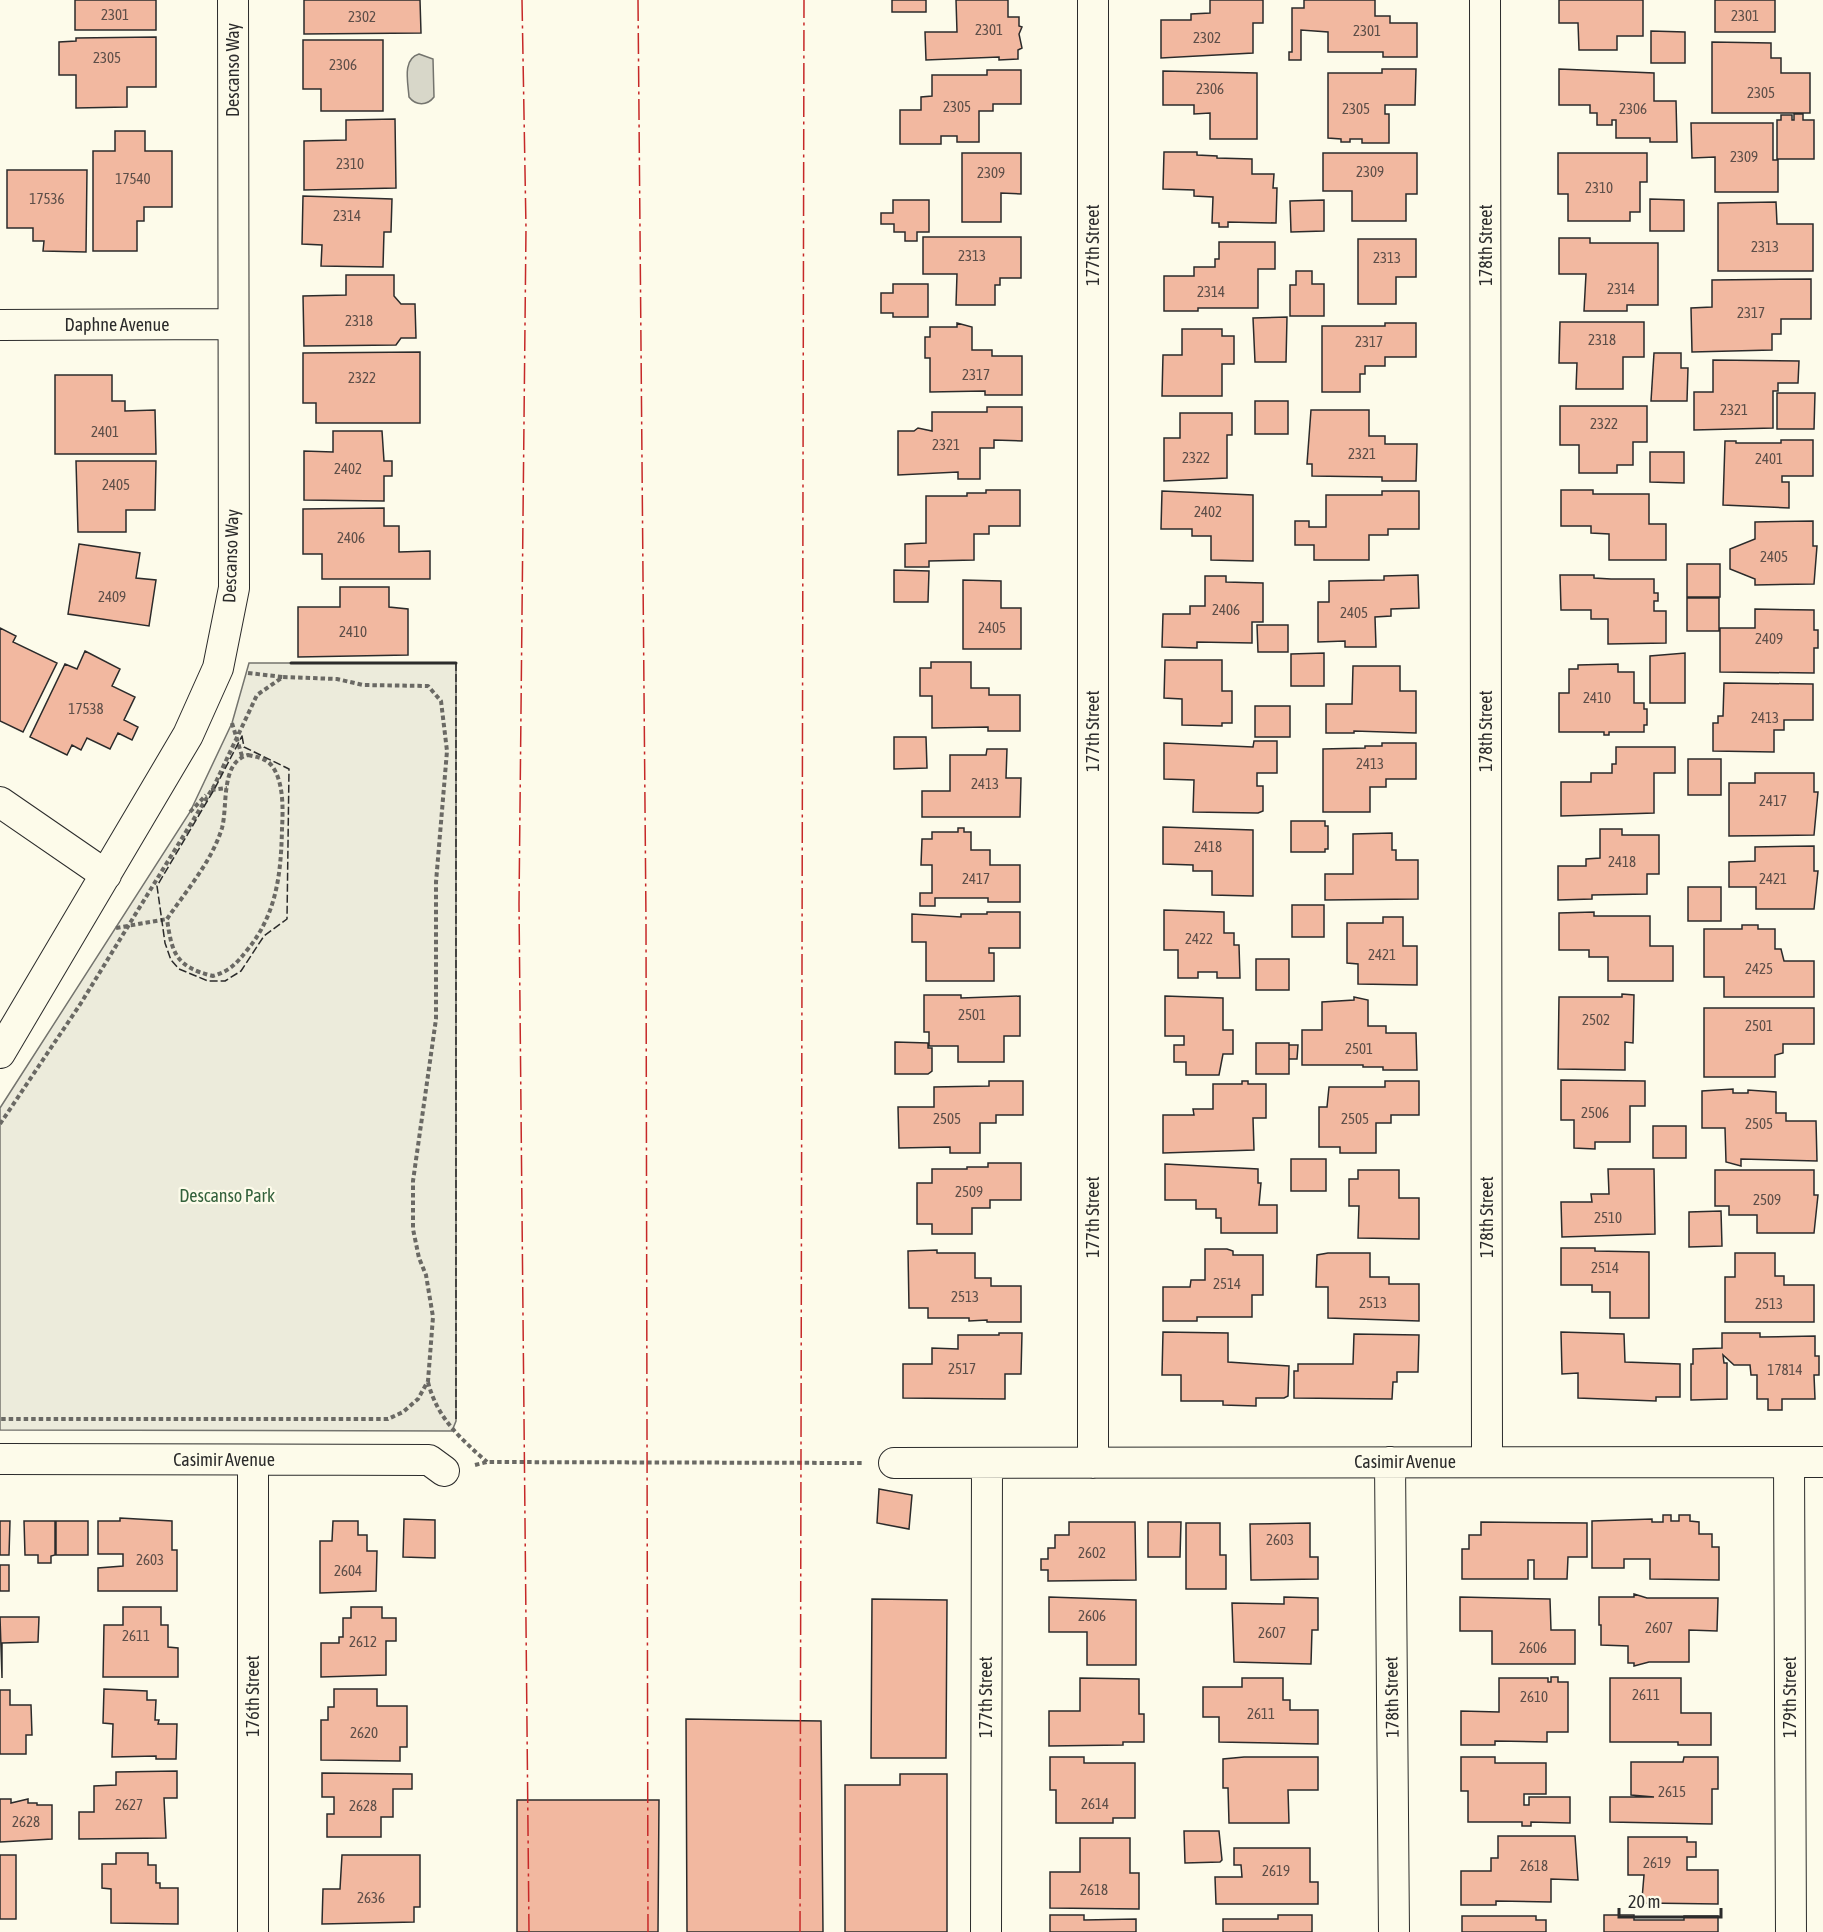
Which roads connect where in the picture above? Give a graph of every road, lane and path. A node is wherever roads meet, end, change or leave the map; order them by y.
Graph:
1 (233, 0) edge
2 (1093, 0) edge
3 (1485, 0) edge
4 (233, 324) junction
5 (0, 325) edge
6 (248, 673) dead end
7 (283, 677) junction
8 (232, 723) dead end
9 (237, 737) junction
10 (242, 756) junction
11 (212, 788) junction
12 (226, 788) junction
13 (0, 802) edge
14 (190, 812) dead end
15 (106, 875) junction
16 (167, 920) junction
17 (128, 925) junction
18 (116, 928) dead end
19 (0, 1053) edge
20 (0, 1124) edge
21 (428, 1381) junction
22 (0, 1419) edge
23 (0, 1459) edge
24 (253, 1460) junction
25 (487, 1462) junction
26 (894, 1462) joint
27 (987, 1462) junction
28 (1093, 1462) junction
29 (1390, 1462) junction
30 (1487, 1462) junction
31 (1789, 1462) junction
32 (1823, 1462) edge
33 (444, 1471) joint
34 (253, 1932) edge
35 (986, 1932) edge
36 (1394, 1932) edge
37 (1791, 1932) edge

1 - 4 street, Descanso Way
2 - 28 street, 177th Street
3 - 30 street, 178th Street
4 - 5 street, Daphne Avenue
4 - 15 street, Descanso Way
6 - 7 path
7 - 9 path
7 - 21 path
8 - 9 path
9 - 10 path
9 - 11 path
10 - 12 path
10 - 16 path
11 - 12 path
11 - 14 path
11 - 17 path
12 - 16 path
13 - 15 street
15 - 19 street, Descanso Way
16 - 17 path
17 - 18 path
17 - 20 path
21 - 22 path
21 - 25 path
23 - 24 street, Casimir Avenue
24 - 33 street, Casimir Avenue
24 - 34 street, 176th Street
25 - 26 path
25 - 33 path
26 - 27 street, Casimir Avenue
27 - 28 street, Casimir Avenue
27 - 35 street, 177th Street
28 - 29 street, Casimir Avenue
29 - 30 street, Casimir Avenue
29 - 36 street, 178th Street
30 - 31 street, Casimir Avenue
31 - 32 street, Casimir Avenue
31 - 37 street, 179th Street

